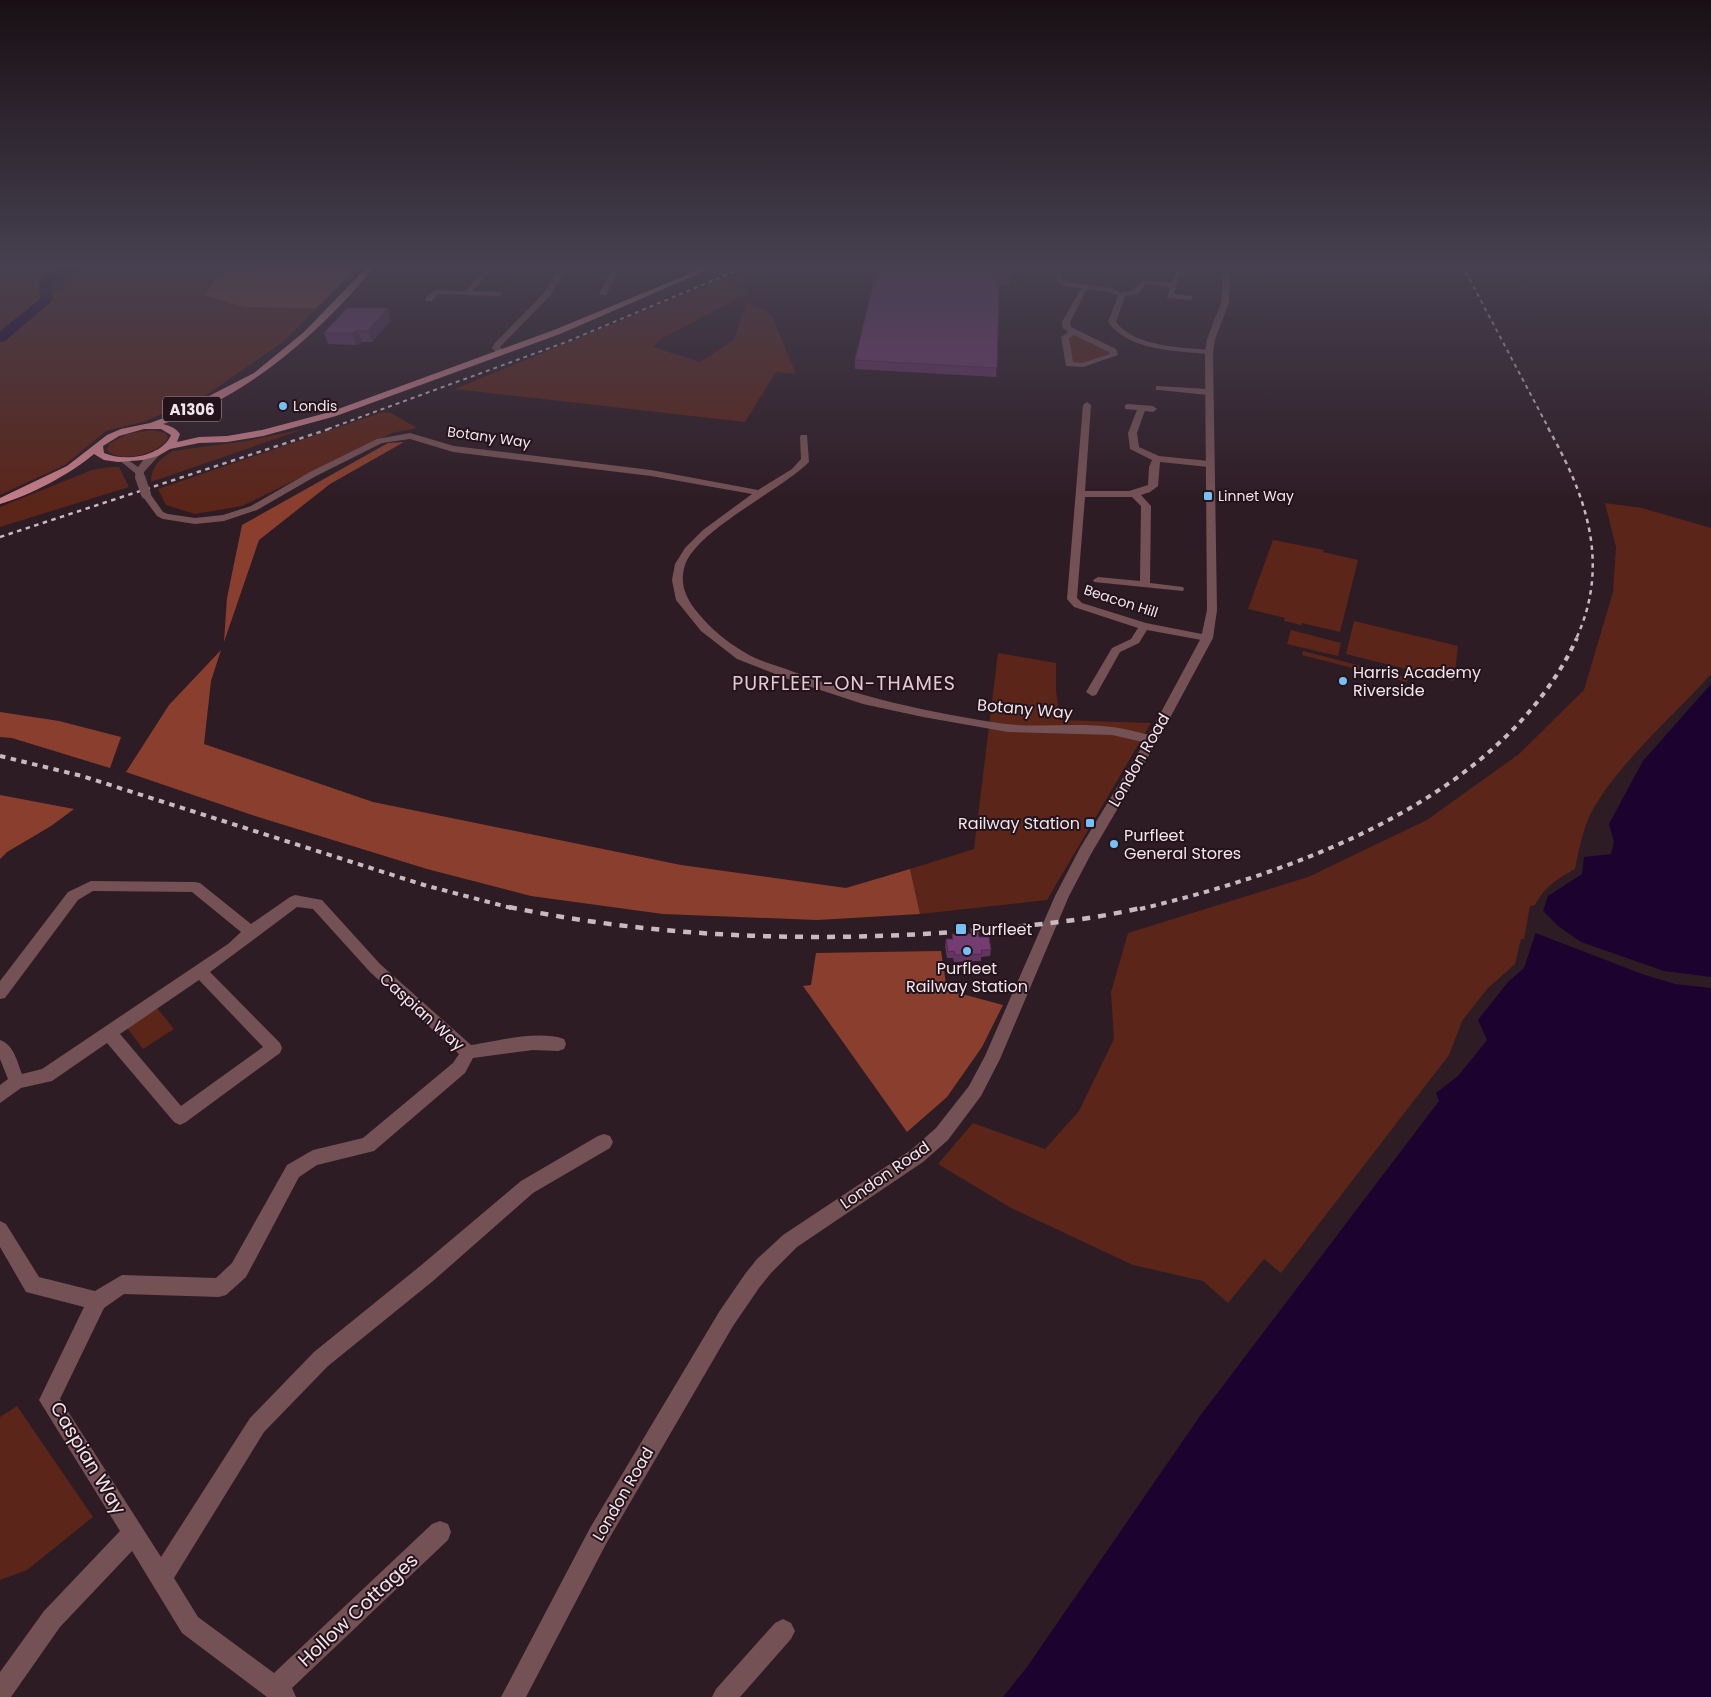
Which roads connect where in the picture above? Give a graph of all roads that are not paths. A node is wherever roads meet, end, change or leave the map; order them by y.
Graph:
1 (295, 344) edge
2 (499, 344) edge
3 (522, 344) edge
4 (1066, 344) edge
5 (1097, 344) edge
6 (1154, 344) edge
7 (1210, 344) edge
8 (501, 352) junction
9 (1209, 352) junction
10 (240, 385) junction
11 (1159, 388) dead end
12 (1208, 392) junction
13 (1087, 405) dead end
14 (1128, 406) dead end
15 (1142, 408) junction
16 (1153, 409) dead end
17 (141, 427) junction
18 (175, 433) junction
19 (804, 437) dead end
20 (199, 440) junction
21 (99, 447) junction
22 (166, 448) junction
23 (156, 453) junction
24 (1157, 459) junction
25 (121, 460) junction
26 (1209, 464) junction
27 (139, 474) junction
28 (39, 484) junction
29 (760, 493) junction
30 (1081, 494) junction
31 (1135, 494) junction
32 (0, 501) edge
33 (1098, 580) dead end
34 (1145, 586) junction
35 (1179, 589) dead end
36 (1144, 626) junction
37 (1207, 638) junction
38 (1092, 692) dead end
39 (1152, 740) junction
40 (251, 932) junction
41 (200, 971) junction
42 (0, 992) edge
43 (109, 1033) junction
44 (558, 1044) dead end
45 (0, 1047) edge
46 (468, 1052) junction
47 (17, 1082) junction
48 (0, 1094) edge
49 (604, 1142) dead end
50 (0, 1230) edge
51 (97, 1301) junction
52 (440, 1532) dead end
53 (134, 1533) junction
54 (161, 1578) junction
55 (783, 1631) dead end
56 (0, 1692) edge
57 (279, 1692) edge
58 (513, 1697) edge
59 (724, 1697) edge

1 - 10 main road, A1306
2 - 8 street
3 - 8 main road
4 - 5 street
6 - 9 street
7 - 9 street, London Road
8 - 20 main road
9 - 12 street, London Road
10 - 17 main road, A1306
10 - 18 main road, A1306
11 - 12 street
12 - 26 street, London Road
13 - 30 street
14 - 15 street
15 - 16 street
15 - 24 street
17 - 18 main road
17 - 21 main road
18 - 20 main road
18 - 22 main road
19 - 29 street, Botany Way
20 - 22 main road
21 - 25 main road
21 - 28 main road
22 - 23 main road
23 - 25 main road
23 - 27 street
24 - 26 street
24 - 31 street
25 - 27 street
25 - 28 main road
26 - 37 street, London Road
27 - 29 street, Botany Way, bridge
28 - 32 main road
29 - 39 street, Botany Way
30 - 31 street
30 - 36 street, Beacon Hill
31 - 34 street
33 - 34 street
34 - 35 street
36 - 37 street, Beacon Hill
36 - 38 street
37 - 39 street, London Road
39 - 58 street, London Road
40 - 41 street, Caspian Way
40 - 42 street
40 - 46 street, Caspian Way
41 - 43 street, Caspian Way
41 - 43 street
43 - 47 street, Caspian Way
44 - 46 street
45 - 47 street
46 - 51 street, Caspian Way
47 - 48 street
49 - 54 street
50 - 51 street
51 - 53 street, Caspian Way
52 - 57 street, Hollow Cottages
53 - 54 street
53 - 56 street
54 - 57 street
55 - 59 street

